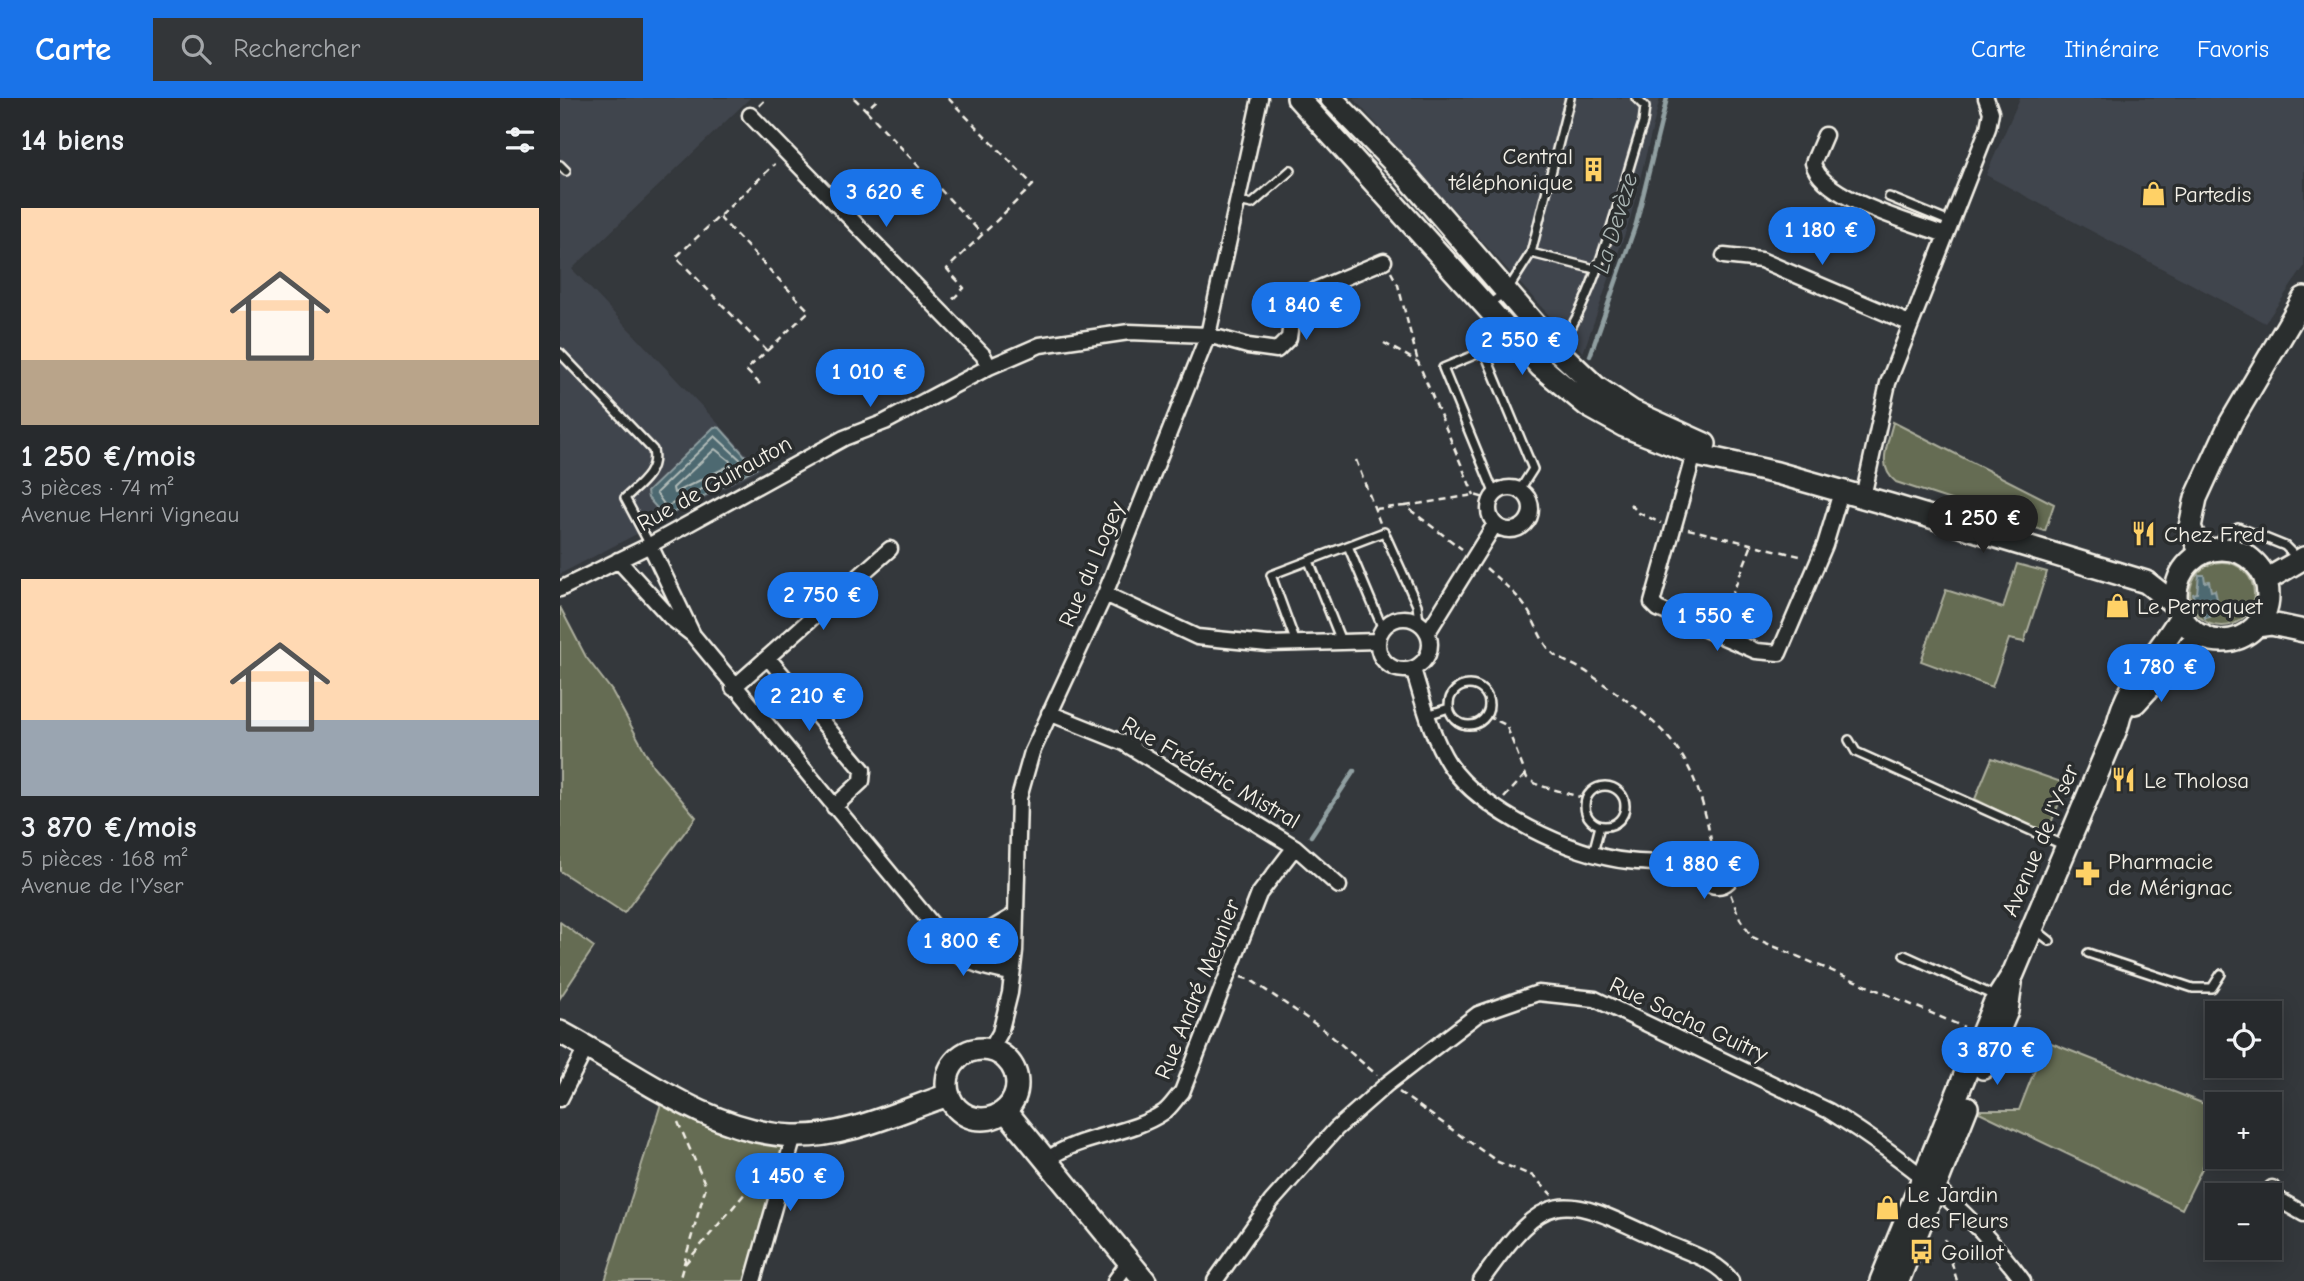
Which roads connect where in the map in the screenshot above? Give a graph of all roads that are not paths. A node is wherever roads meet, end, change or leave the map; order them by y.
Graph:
1 (1261, 98) edge
2 (1298, 98) edge
3 (1331, 98) edge
4 (1570, 98) edge
5 (1636, 98) edge
6 (1986, 98) edge
7 (750, 115) dead end
8 (1825, 135) dead end
9 (1291, 170) dead end
10 (1394, 184) junction
11 (1889, 197) dead end
12 (1237, 201) junction
13 (1947, 228) junction
14 (1531, 253) junction
15 (1724, 257) dead end
16 (1384, 261) road end
17 (1595, 269) junction
18 (1507, 291) junction
19 (2304, 298) edge
20 (1486, 306) junction
21 (1909, 323) junction
22 (1208, 335) junction
23 (1556, 349) junction
24 (560, 354) edge
25 (989, 367) junction
26 (1700, 452) junction
27 (1519, 491) junction
28 (1841, 492) junction
29 (1493, 497) junction
30 (1863, 498) junction
31 (1495, 524) junction
32 (650, 545) junction
33 (1348, 546) junction
34 (890, 549) dead end
35 (2209, 551) junction
36 (618, 560) junction
37 (2302, 560) edge
38 (1309, 561) junction
39 (2184, 569) junction
40 (2146, 582) junction
41 (2267, 584) junction
42 (560, 589) edge
43 (1105, 594) junction
44 (2180, 612) junction
45 (2304, 620) edge
46 (2256, 626) junction
47 (1423, 627) junction
48 (2304, 631) edge
49 (693, 635) junction
50 (1380, 635) junction
51 (2203, 636) junction
52 (1341, 642) junction
53 (1296, 643) junction
54 (768, 658) junction
55 (1413, 669) junction
56 (733, 688) junction
57 (1450, 708) junction
58 (1049, 713) junction
59 (1427, 715) junction
60 (2117, 727) junction
61 (1849, 740) dead end
62 (834, 807) junction
63 (1600, 826) junction
64 (2066, 846) junction
65 (1295, 847) junction
66 (1593, 853) junction
67 (1709, 859) junction
68 (1339, 886) dead end
69 (1015, 915) junction
70 (2032, 927) junction
71 (942, 936) junction
72 (2050, 940) dead end
73 (2088, 953) dead end
74 (1904, 955) dead end
75 (1012, 973) junction
76 (2013, 974) junction
77 (2221, 974) dead end
78 (1997, 998) junction
79 (560, 1032) edge
80 (587, 1046) junction
81 (990, 1049) junction
82 (1971, 1078) junction
83 (948, 1095) junction
84 (560, 1100) edge
85 (1005, 1110) junction
86 (794, 1136) junction
87 (1048, 1159) junction
88 (1929, 1183) junction
89 (2282, 1201) edge
90 (2304, 1214) edge
91 (1901, 1252) junction
92 (1128, 1263) junction
93 (752, 1281) edge
94 (1115, 1281) edge
95 (1146, 1281) edge
96 (1215, 1281) edge
97 (1481, 1281) edge
98 (1731, 1281) edge
99 (1881, 1281) edge
100 (1898, 1281) edge
101 (2023, 1281) edge

1 - 12 street, Rue du Logey
2 - 10 street
3 - 10 street
4 - 14 lane
5 - 17 lane
6 - 13 street
7 - 25 street
8 - 13 street
9 - 12 lane
10 - 18 street
10 - 20 street
11 - 13 lane
12 - 22 street, Rue du Logey
13 - 21 street
14 - 17 lane
14 - 18 lane
15 - 21 street
16 - 22 street, Rue de Guirauton
17 - 23 lane
18 - 20 lane
18 - 23 street
19 - 35 street
20 - 26 street
21 - 30 street
22 - 25 street, Rue de Guirauton
22 - 43 street, Rue du Logey
23 - 26 street
24 - 32 lane
25 - 32 street, Rue de Guirauton
26 - 28 street
26 - 28 street
27 - 29 street
27 - 29 lane
27 - 31 street
28 - 30 street
29 - 31 street
30 - 40 street
31 - 47 street
32 - 36 street, Rue de Guirauton
32 - 49 street
33 - 38 lane
33 - 47 lane
33 - 50 lane
34 - 54 street
35 - 37 lane
35 - 39 street
35 - 41 street
36 - 42 street, Rue de Guirauton
36 - 49 street
37 - 41 street
38 - 52 lane
38 - 53 lane
39 - 40 street
39 - 44 street
40 - 44 street
41 - 45 street
41 - 46 street
43 - 53 street
43 - 58 street, Rue du Logey
44 - 51 street
44 - 60 street, Avenue de l'Yser
46 - 48 street
46 - 51 street
47 - 50 street
47 - 55 street
49 - 56 street
50 - 52 street
50 - 55 street
51 - 60 street, Avenue de l'Yser
52 - 53 street
54 - 56 street
54 - 62 street
55 - 59 street
56 - 62 street
57 - 57 lane
57 - 59 lane
58 - 65 street, Rue Frédéric Mistral
58 - 69 street, Rue du Logey
59 - 66 street
60 - 64 street, Avenue de l'Yser
61 - 64 lane
62 - 71 street
63 - 63 lane
63 - 66 lane
64 - 70 street, Avenue de l'Yser
65 - 68 street, Rue Frédéric Mistral
65 - 87 street, Rue André Meunier
66 - 67 street
67 - 67 street
69 - 71 street
69 - 75 street, Rue du Logey
70 - 72 lane
70 - 76 street, Avenue de l'Yser
71 - 75 street
73 - 77 lane
74 - 78 lane
75 - 81 street, Rue du Logey
76 - 78 street, Avenue de l'Yser
76 - 82 street, Avenue de l'Yser
78 - 82 street, Avenue de l'Yser
79 - 80 street
80 - 84 street
80 - 86 street
81 - 83 street
81 - 85 street
82 - 88 street, Avenue de l'Yser
83 - 85 street
83 - 86 street
85 - 87 street
86 - 93 street
87 - 92 street
88 - 91 street, Avenue de l'Yser
88 - 96 street, Rue Sacha Guitry
88 - 101 street, Rue Sacha Guitry
89 - 90 street
91 - 99 street, Avenue de l'Yser
91 - 100 street, Avenue de l'Yser
92 - 94 street
92 - 95 street
97 - 98 street

